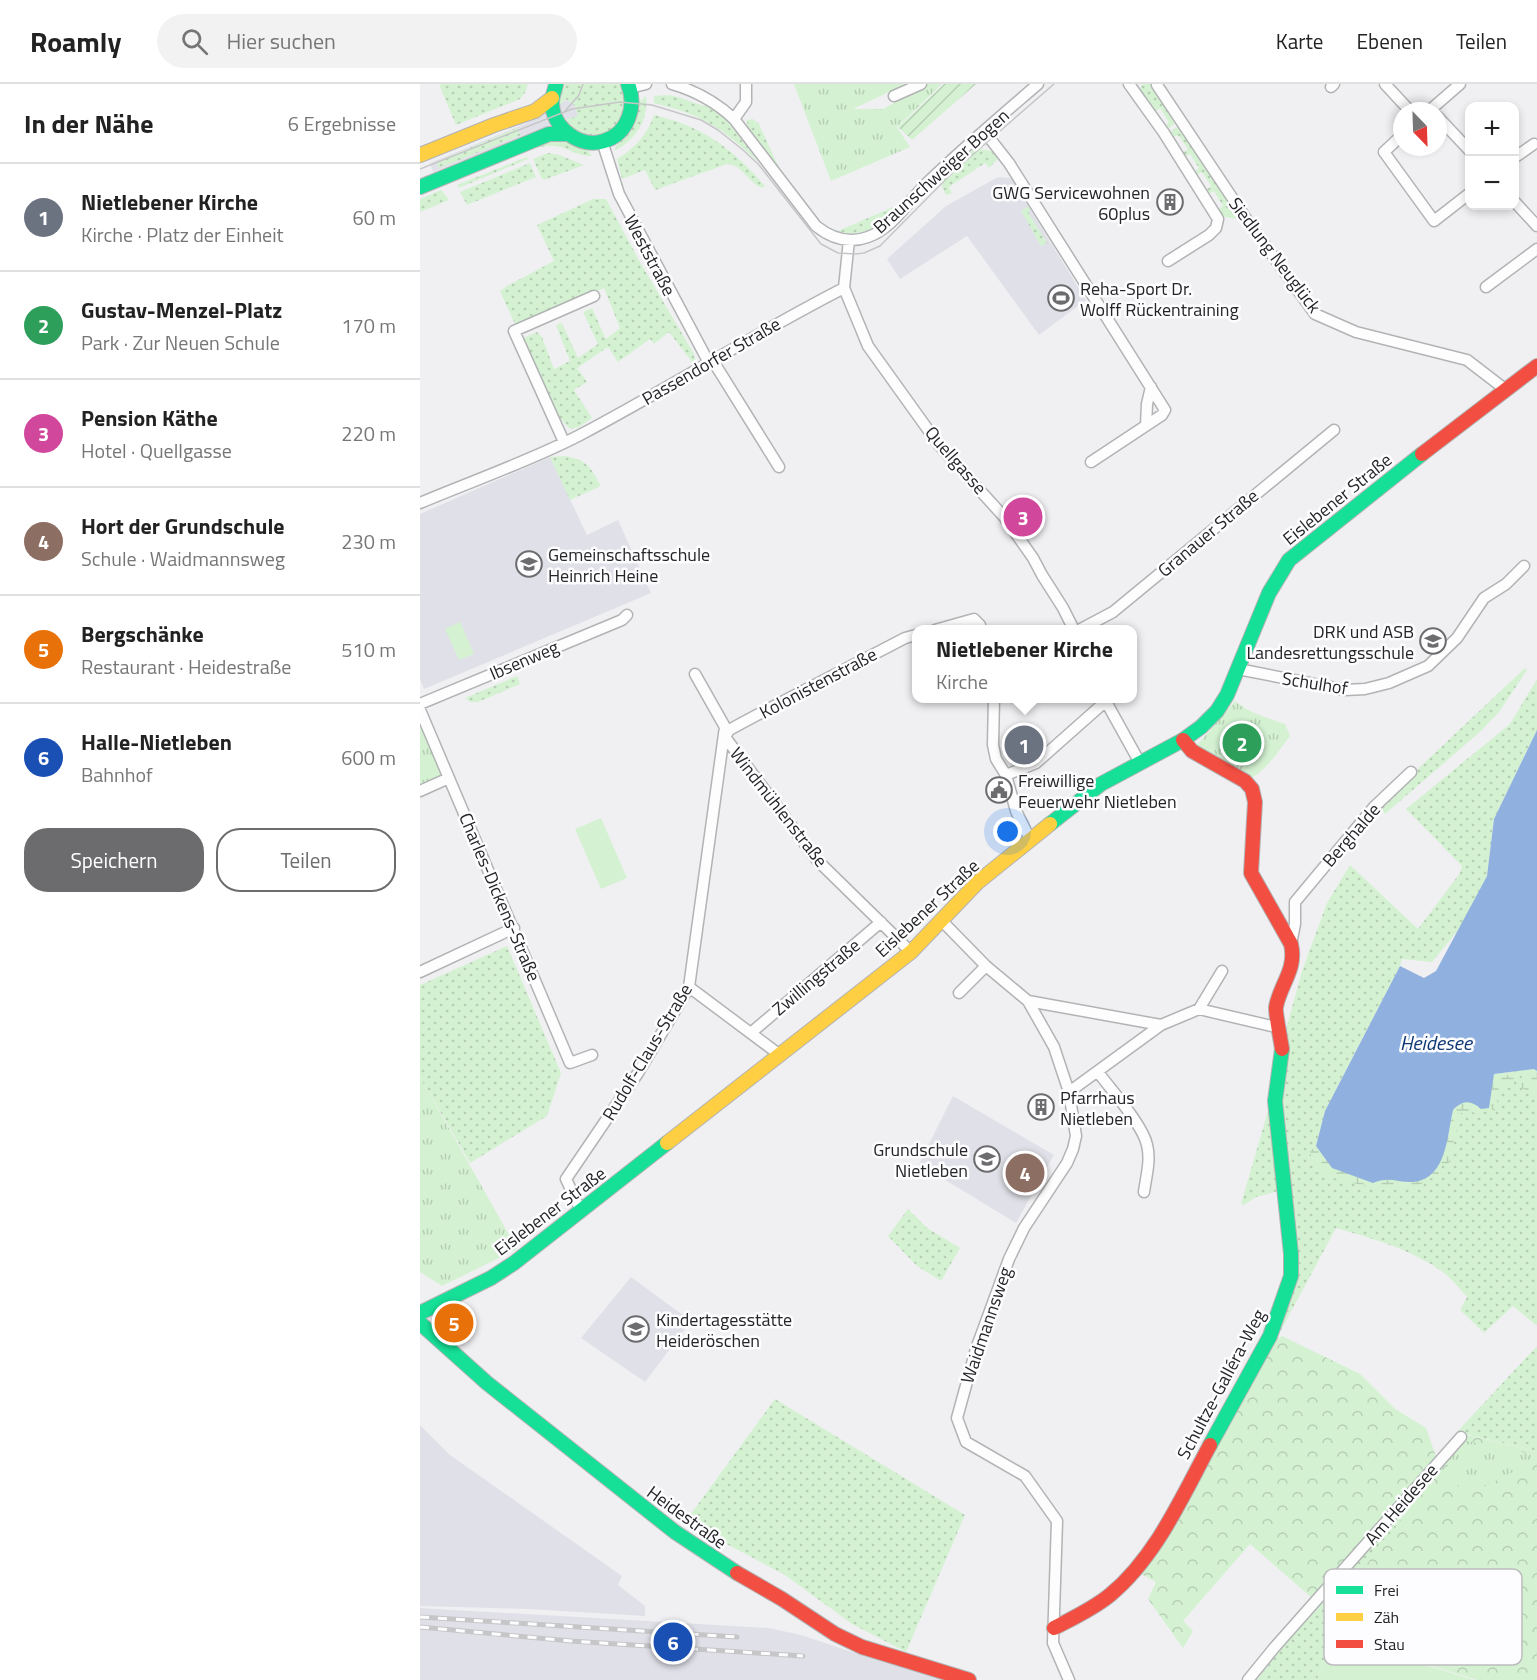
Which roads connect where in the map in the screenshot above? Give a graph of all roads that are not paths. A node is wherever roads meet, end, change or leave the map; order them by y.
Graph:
1 (556, 84) edge
2 (646, 84) edge
3 (672, 84) edge
4 (746, 84) edge
5 (921, 84) edge
6 (1038, 84) edge
7 (1129, 84) edge
8 (1385, 84) edge
9 (1460, 84) edge
10 (1158, 85) edge
11 (629, 86) edge
12 (894, 96) dead end
13 (552, 98) junction
14 (1402, 102) edge
15 (1439, 102) edge
16 (734, 119) junction
17 (1447, 127) edge
18 (984, 131) junction
19 (567, 134) junction
20 (602, 141) junction
21 (1393, 144) edge
22 (1534, 144) dead end
23 (1465, 146) edge
24 (420, 155) edge
25 (1518, 156) edge
26 (420, 187) edge
27 (1465, 197) edge
28 (1519, 206) edge
29 (1537, 226) edge
30 (849, 240) junction
31 (1537, 249) edge
32 (1168, 261) dead end
33 (1486, 287) dead end
34 (844, 288) junction
35 (594, 296) dead end
36 (711, 362) junction
37 (1537, 366) edge
38 (1151, 387) junction
39 (1506, 390) junction
40 (1146, 425) junction
41 (1334, 429) dead end
42 (564, 442) junction
43 (1091, 462) dead end
44 (779, 466) dead end
45 (420, 503) edge
46 (1524, 566) dead end
47 (627, 615) dead end
48 (953, 625) edge
49 (980, 625) edge
50 (1072, 625) edge
51 (1088, 625) edge
52 (912, 636) edge
53 (1238, 669) junction
54 (695, 674) dead end
55 (994, 703) edge
56 (1105, 703) edge
57 (1107, 703) edge
58 (420, 704) edge
59 (420, 710) edge
60 (725, 737) junction
61 (1183, 740) junction
62 (1140, 763) junction
63 (1411, 772) dead end
64 (1006, 776) junction
65 (449, 778) junction
66 (420, 791) edge
67 (1030, 839) junction
68 (1294, 902) junction
69 (942, 921) junction
70 (881, 922) junction
71 (1278, 923) junction
72 (514, 928) junction
73 (1291, 944) junction
74 (911, 952) junction
75 (986, 966) junction
76 (1222, 971) dead end
77 (420, 972) edge
78 (690, 987) junction
79 (959, 993) dead end
80 (1028, 1001) junction
81 (1199, 1009) junction
82 (1161, 1025) junction
83 (1280, 1028) junction
84 (752, 1032) junction
85 (592, 1054) dead end
86 (780, 1055) junction
87 (1098, 1072) junction
88 (1069, 1092) junction
89 (1144, 1192) dead end
90 (581, 1211) junction
91 (420, 1313) edge
92 (420, 1323) edge
93 (1461, 1437) dead end
94 (1345, 1569) edge
95 (1324, 1593) edge
96 (1054, 1628) junction
97 (969, 1680) edge
98 (1070, 1680) edge
99 (1248, 1680) edge

1 - 13 street
2 - 11 street
3 - 16 street
4 - 16 street
5 - 12 street
6 - 18 street, Braunschweiger Bogen
7 - 32 street, Siedlung Neuglück
8 - 14 street
9 - 15 street
10 - 39 street, Siedlung Neuglück
11 - 20 street
13 - 19 street
13 - 24 street
16 - 30 street
17 - 23 street
18 - 30 street, Braunschweiger Bogen
18 - 38 street
19 - 20 street
19 - 26 street
20 - 36 street, Weststraße
21 - 27 street
22 - 25 street
28 - 29 street
30 - 34 street
31 - 33 street
34 - 36 street, Passendorfer Straße
34 - 50 street, Quellgasse
35 - 42 street
36 - 42 street, Passendorfer Straße
36 - 44 street, Weststraße
37 - 39 street, Eislebener Straße
38 - 40 street
38 - 40 street
39 - 53 street, Eislebener Straße
40 - 43 street
41 - 51 street, Granauer Straße
42 - 45 street, Passendorfer Straße
46 - 53 street, Schulhof
47 - 58 street, Ibsenweg
48 - 49 street
52 - 60 street, Kolonistenstraße
53 - 61 street, Eislebener Straße
54 - 60 street
55 - 64 street
56 - 64 street
57 - 62 street
59 - 65 street, Charles-Dickens-Straße
60 - 70 street, Windmühlenstraße
60 - 78 street, Rudolf-Claus-Straße
61 - 62 street, Eislebener Straße
61 - 71 street
62 - 67 street, Eislebener Straße
63 - 68 street, Berghalde
64 - 67 street
65 - 66 street
65 - 72 street, Charles-Dickens-Straße
67 - 69 street, Eislebener Straße
68 - 71 street, Berghalde
68 - 73 street
69 - 74 street, Eislebener Straße
69 - 75 street, Waidmannsweg
70 - 74 street, Windmühlenstraße
70 - 84 street, Zwillingstraße
71 - 73 street
72 - 77 street
72 - 85 street, Charles-Dickens-Straße
73 - 83 street, Schultze-Galléra-Weg
74 - 86 street, Eislebener Straße
75 - 79 street
75 - 80 street, Waidmannsweg
76 - 81 street
78 - 84 street
78 - 90 street, Rudolf-Claus-Straße
80 - 82 street
80 - 88 street, Waidmannsweg
81 - 82 street
81 - 83 street
82 - 87 street
83 - 96 street, Schultze-Galléra-Weg
84 - 86 street
86 - 90 street, Eislebener Straße
87 - 88 street
87 - 89 street
88 - 96 street, Waidmannsweg
90 - 91 street, Eislebener Straße
92 - 97 street, Heidestraße
93 - 94 street, Am Heidesee
95 - 99 street, Am Heidesee
96 - 98 street, Waidmannsweg

